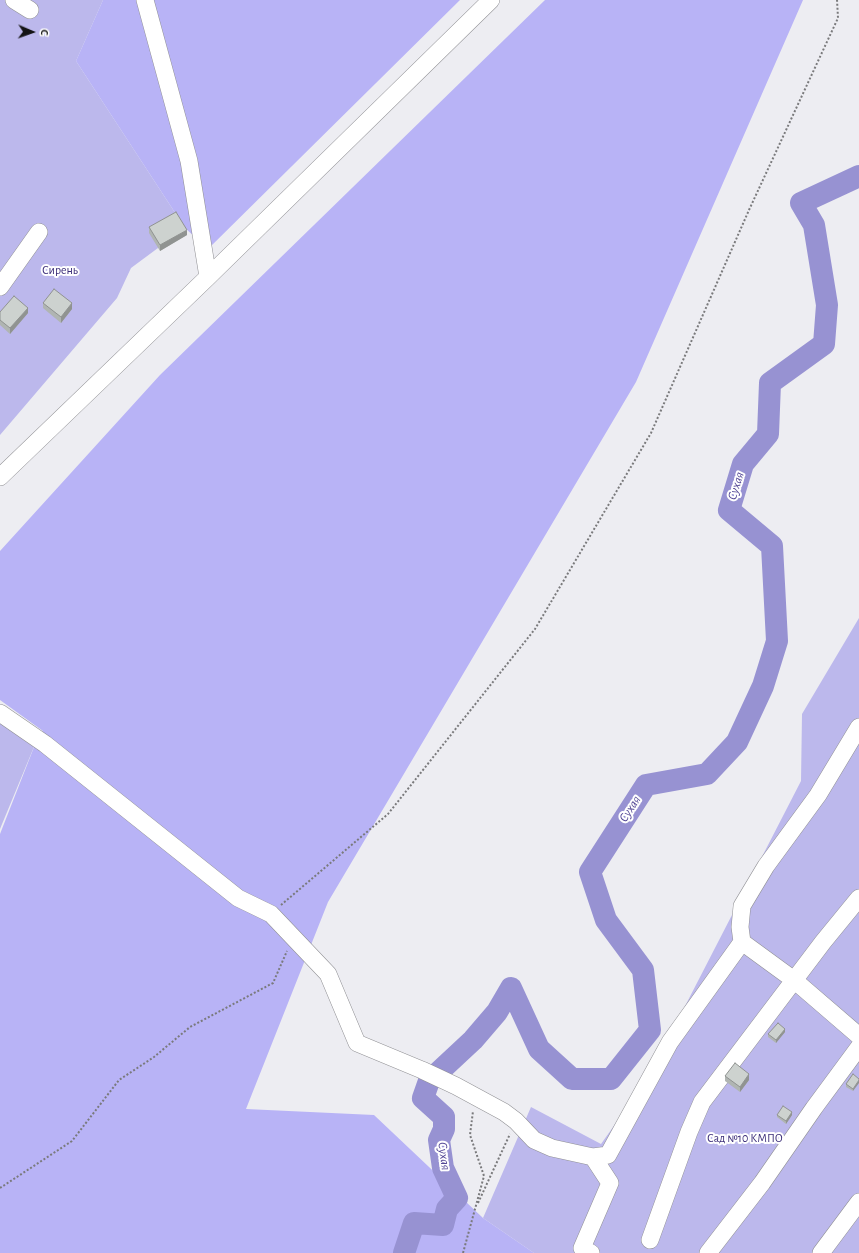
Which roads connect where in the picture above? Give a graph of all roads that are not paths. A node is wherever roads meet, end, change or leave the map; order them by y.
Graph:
1 (14, 0) edge
2 (145, 0) edge
3 (491, 0) edge
4 (30, 10) dead end
5 (39, 232) dead end
6 (208, 277) junction
7 (0, 287) edge
8 (0, 477) edge
9 (0, 713) edge
10 (859, 727) edge
11 (859, 898) edge
12 (742, 942) junction
13 (794, 980) junction
14 (859, 1036) edge
15 (859, 1047) edge
16 (593, 1157) junction
17 (859, 1202) edge
18 (650, 1240) dead end
19 (591, 1253) edge
20 (708, 1253) edge
21 (821, 1253) edge

1 - 4 street
2 - 6 street
3 - 6 street
5 - 7 street
6 - 8 street
9 - 16 street
10 - 12 street
11 - 13 street
12 - 13 street
12 - 16 street
13 - 14 street
13 - 18 street
15 - 20 street
16 - 19 street
17 - 21 street

